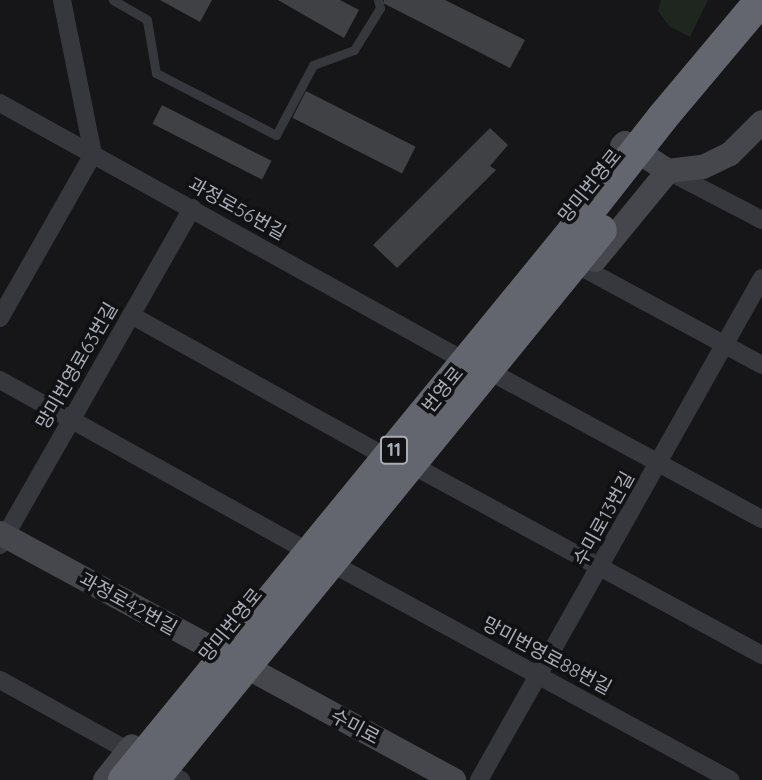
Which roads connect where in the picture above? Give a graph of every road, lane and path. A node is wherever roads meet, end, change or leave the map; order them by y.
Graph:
1 (62, 0) edge
2 (113, 0) edge
3 (378, 0) edge
4 (761, 0) edge
5 (762, 32) edge
6 (0, 103) edge
7 (762, 122) edge
8 (670, 124) junction
9 (93, 154) junction
10 (668, 171) junction
11 (192, 208) junction
12 (762, 220) edge
13 (587, 270) junction
14 (762, 278) edge
15 (131, 315) junction
16 (0, 318) edge
17 (725, 345) junction
18 (452, 354) junction
19 (762, 365) edge
20 (500, 377) junction
21 (0, 380) edge
22 (71, 419) junction
23 (374, 450) junction
24 (660, 461) junction
25 (423, 471) junction
26 (762, 519) edge
27 (2, 538) edge
28 (296, 545) junction
29 (601, 567) junction
30 (342, 569) junction
31 (211, 650) junction
32 (762, 655) edge
33 (256, 675) junction
34 (538, 675) junction
35 (0, 680) edge
36 (126, 765) edge
37 (166, 776) edge
38 (105, 780) edge
39 (454, 780) edge
40 (479, 780) edge
41 (730, 780) edge

1 - 9 street
2 - 3 lane
4 - 8 highway, 번영로 / 11
5 - 8 highway, 번영로 / 11
6 - 9 street, 과정로56번길
7 - 10 street
8 - 36 highway, 번영로 / 11, bridge
8 - 37 highway, 번영로 / 11, bridge
9 - 11 street, 과정로56번길
9 - 16 street
10 - 12 street
10 - 13 street
10 - 18 street, 망미번영로
11 - 15 street, 망미번영로63번길
11 - 18 street, 과정로56번길
13 - 17 street
13 - 20 street
14 - 17 street, 수미로13번길
15 - 22 street, 망미번영로63번길
15 - 23 street
17 - 19 street
17 - 24 street, 수미로13번길
18 - 23 street, 망미번영로
20 - 24 street
20 - 25 street
21 - 22 street
22 - 27 street, 망미번영로63번길
22 - 28 street
23 - 28 street, 망미번영로
24 - 26 street
24 - 29 street, 수미로13번길
25 - 29 street
25 - 30 street
27 - 31 street, 과정로42번길
28 - 31 street, 망미번영로
29 - 32 street
29 - 34 street, 수미로13번길
30 - 33 street
30 - 34 street, 망미번영로88번길
31 - 33 street, 과정로42번길
31 - 36 street, 망미번영로
33 - 37 street
33 - 39 street, 수미로
34 - 40 street, 수미로13번길
34 - 41 street, 망미번영로88번길
35 - 36 street
36 - 37 street
36 - 38 street, 망미번영로

